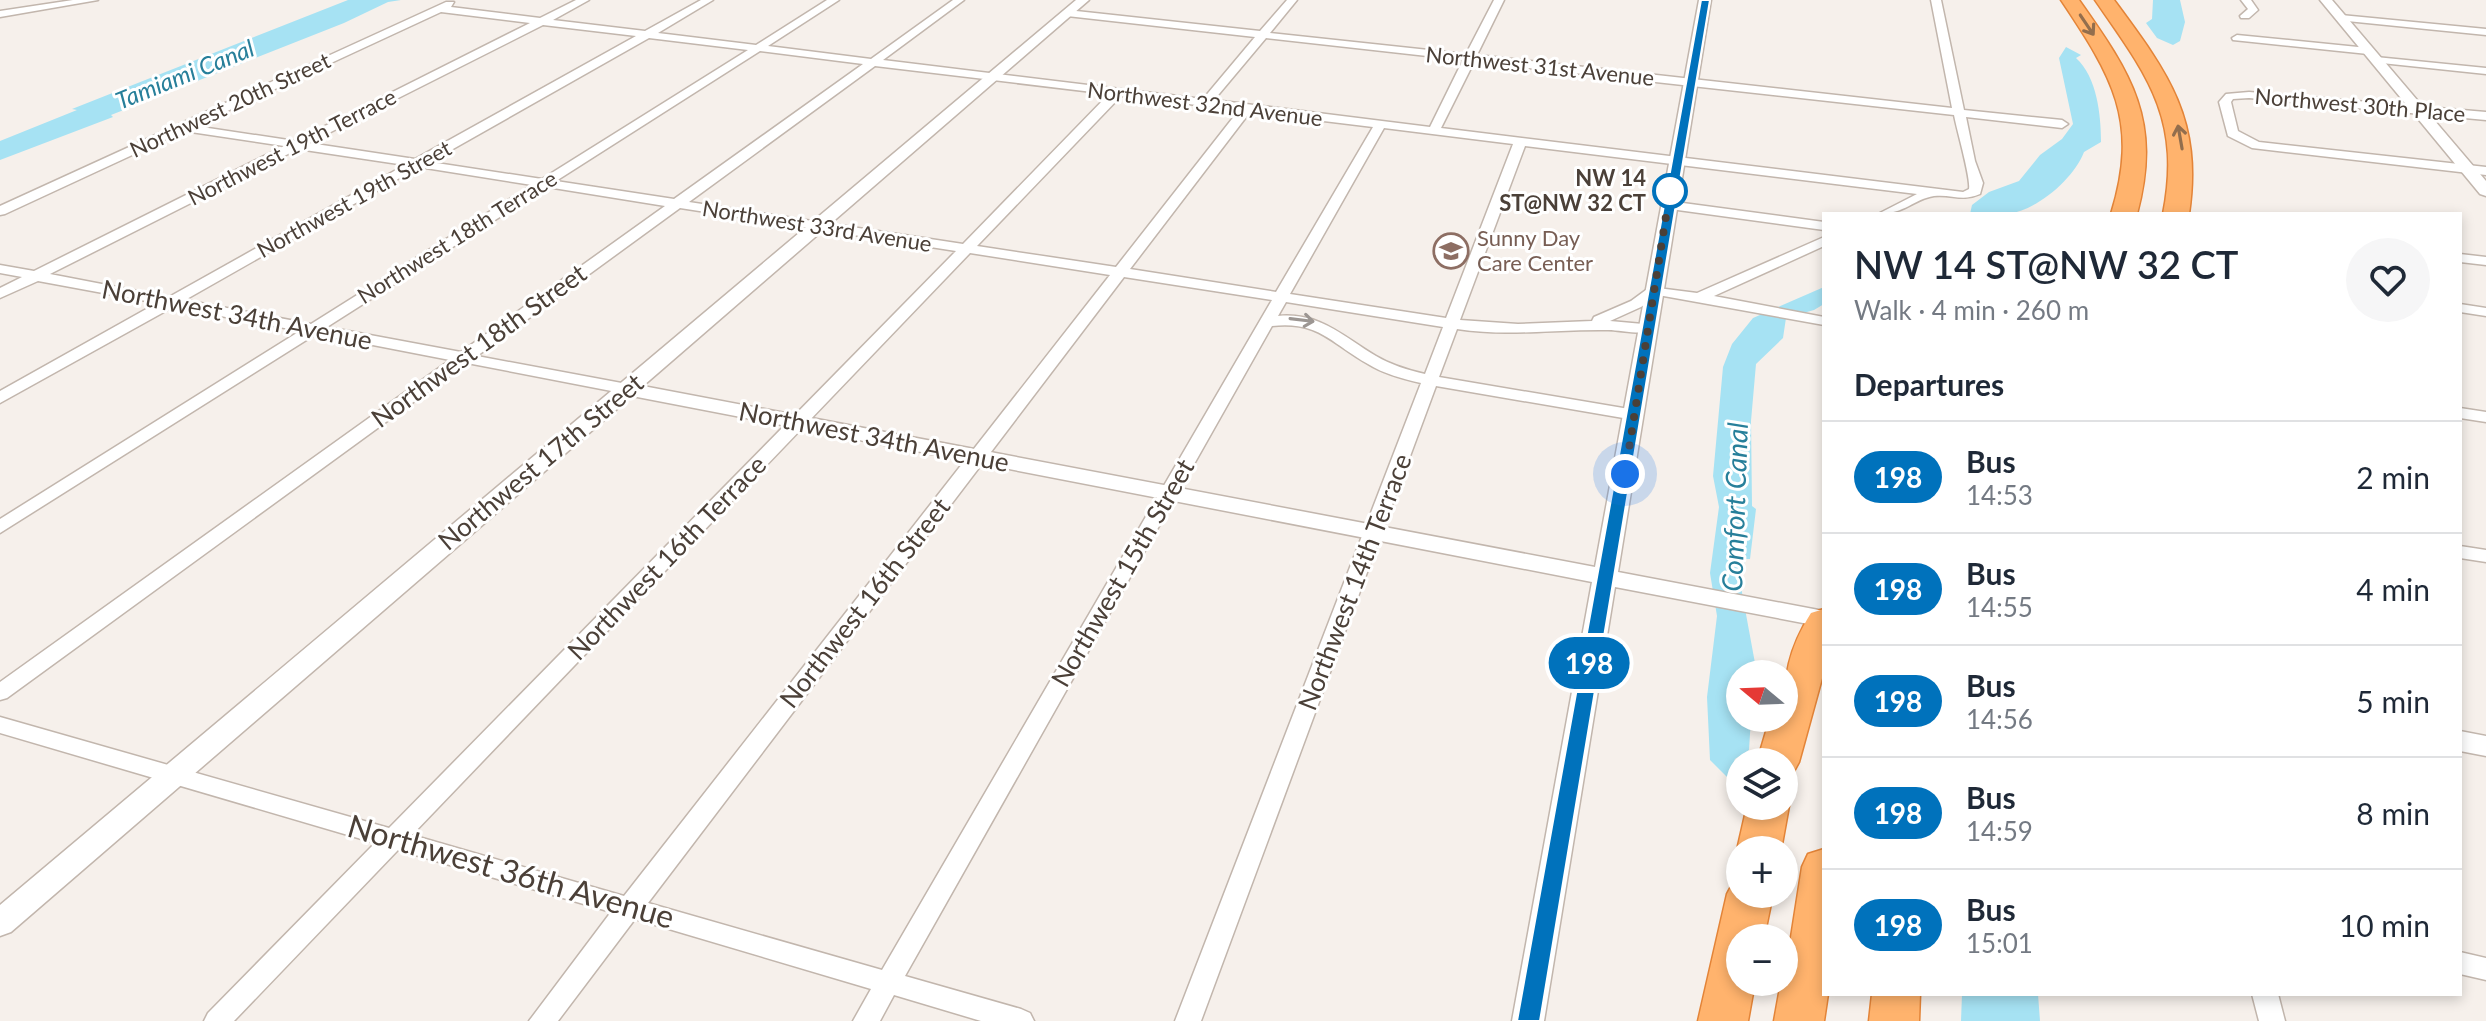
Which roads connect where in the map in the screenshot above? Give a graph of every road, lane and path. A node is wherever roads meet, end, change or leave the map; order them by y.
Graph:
1 (93, 0) edge
2 (459, 0) edge
3 (584, 0) edge
4 (708, 0) edge
5 (834, 0) edge
6 (959, 0) edge
7 (1292, 0) edge
8 (1499, 0) edge
9 (1705, 0) edge
10 (1936, 0) edge
11 (2070, 0) edge
12 (2104, 0) edge
13 (2246, 0) edge
14 (2326, 0) edge
15 (1075, 7) edge
16 (440, 9) junction
17 (0, 14) edge
18 (2245, 16) dead end
19 (2341, 18) junction
20 (541, 21) junction
21 (2486, 32) edge
22 (646, 35) junction
23 (1262, 35) junction
24 (2237, 38) dead end
25 (757, 48) junction
26 (2372, 55) junction
27 (1469, 58) junction
28 (871, 63) junction
29 (2486, 71) edge
30 (992, 77) junction
31 (1692, 83) junction
32 (1117, 93) junction
33 (1205, 104) junction
34 (1246, 109) junction
35 (2419, 111) junction
36 (1959, 113) junction
37 (2486, 116) edge
38 (2062, 124) dead end
39 (1379, 126) junction
40 (182, 127) junction
41 (1433, 132) junction
42 (1520, 143) junction
43 (296, 145) junction
44 (1677, 162) junction
45 (417, 164) junction
46 (2467, 169) junction
47 (2486, 171) edge
48 (543, 183) junction
49 (1889, 188) junction
50 (2486, 191) edge
51 (1930, 193) junction
52 (675, 204) junction
53 (1668, 205) junction
54 (1905, 205) junction
55 (0, 211) edge
56 (1889, 212) edge
57 (2124, 212) edge
58 (2176, 212) edge
59 (818, 226) junction
60 (1822, 226) edge
61 (1822, 242) edge
62 (966, 249) junction
63 (2462, 258) edge
64 (2486, 261) edge
65 (0, 269) edge
66 (1120, 273) junction
67 (36, 276) junction
68 (1655, 290) junction
69 (0, 294) edge
70 (1701, 297) junction
71 (1281, 298) junction
72 (171, 302) junction
73 (1348, 308) junction
74 (2462, 308) edge
75 (2486, 312) edge
76 (1822, 321) edge
77 (1267, 322) junction
78 (1589, 323) junction
79 (1453, 324) junction
80 (1649, 328) junction
81 (311, 330) junction
82 (1335, 331) junction
83 (462, 358) junction
84 (1431, 381) junction
85 (627, 389) junction
86 (0, 398) edge
87 (2462, 413) edge
88 (1635, 415) junction
89 (2486, 417) edge
90 (798, 423) junction
91 (978, 457) junction
92 (1169, 493) junction
93 (0, 527) edge
94 (1374, 533) junction
95 (2462, 552) edge
96 (2486, 556) edge
97 (1605, 577) junction
98 (1821, 627) edge
99 (0, 693) edge
100 (0, 725) edge
101 (2462, 741) edge
102 (2486, 746) edge
103 (1781, 748) edge
104 (176, 774) junction
105 (393, 839) junction
106 (1822, 879) edge
107 (630, 907) junction
108 (0, 923) edge
109 (2462, 963) edge
110 (2486, 969) edge
111 (888, 982) junction
112 (1728, 996) edge
113 (1896, 996) edge
114 (1906, 996) edge
115 (2266, 996) edge
116 (217, 1021) edge
117 (542, 1021) edge
118 (866, 1021) edge
119 (1021, 1021) edge
120 (1188, 1021) edge
121 (1528, 1021) edge
122 (1723, 1021) edge
123 (1799, 1021) edge
124 (1894, 1021) edge
125 (1908, 1021) edge
126 (2272, 1021) edge

1 - 17 street
2 - 16 street, Northwest 20th Street
3 - 20 street, Northwest 19th Terrace
4 - 22 street, Northwest 19th Street
5 - 25 street, Northwest 18th Terrace
6 - 28 street, Northwest 18th Street
7 - 23 street
8 - 27 street
9 - 31 street
10 - 36 street
11 -> 57 highway
58 -> 12 highway
13 - 18 street
14 - 19 street
15 - 23 street, Northwest 31st Avenue
15 - 30 street, Northwest 17th Street
16 - 20 street, Northwest 32nd Avenue
16 - 40 street, Northwest 20th Street
19 - 21 street
19 - 26 street
20 - 22 street, Northwest 32nd Avenue
20 - 43 street, Northwest 19th Terrace
22 - 25 street, Northwest 32nd Avenue
22 - 45 street, Northwest 19th Street
23 - 27 street, Northwest 31st Avenue
23 - 33 street
24 - 26 street
25 - 28 street, Northwest 32nd Avenue
25 - 48 street, Northwest 18th Terrace
26 - 29 street
26 - 35 street
27 - 31 street, Northwest 31st Avenue
27 - 41 street
28 - 30 street, Northwest 32nd Avenue
28 - 52 street, Northwest 18th Street
30 - 32 street, Northwest 32nd Avenue
30 - 59 street, Northwest 17th Street
31 - 36 street, Northwest 31st Avenue
31 - 44 street
32 - 33 street, Northwest 32nd Avenue
32 - 62 street, Northwest 16th Terrace
33 - 34 street, Northwest 32nd Avenue
34 - 39 street, Northwest 32nd Avenue
34 - 66 street, Northwest 16th Street
35 - 37 street, Northwest 30th Place
35 - 46 street
35 - 46 street, Northwest 30th Place
36 - 38 street, Northwest 31st Avenue
36 - 51 street, Northwest 32nd Avenue
39 - 41 street, Northwest 32nd Avenue
39 - 71 street, Northwest 15th Street
40 - 43 street, Northwest 33rd Avenue
40 - 55 street, Northwest 20th Street
41 - 42 street, Northwest 32nd Avenue
42 - 44 street, Northwest 32nd Avenue
42 - 79 street, Northwest 14th Terrace
43 - 45 street, Northwest 33rd Avenue
43 - 67 street, Northwest 19th Terrace
44 - 49 street, Northwest 32nd Avenue
44 - 53 street
45 - 48 street, Northwest 33rd Avenue
45 - 72 street, Northwest 19th Street
46 - 47 street
46 - 50 street
48 - 52 street, Northwest 33rd Avenue
48 - 81 street, Northwest 18th Terrace
49 - 51 street, Northwest 32nd Avenue
49 - 54 street
51 - 54 street
52 - 59 street, Northwest 33rd Avenue
52 - 83 street, Northwest 18th Street
53 - 60 street
53 - 68 street
54 - 56 street
59 - 62 street, Northwest 33rd Avenue
59 - 85 street, Northwest 17th Street
61 - 70 street
62 - 66 street, Northwest 33rd Avenue
62 - 90 street, Northwest 16th Terrace
63 - 64 street
65 - 67 street, Northwest 34th Avenue
66 - 71 street, Northwest 33rd Avenue
66 - 91 street, Northwest 16th Street
67 - 69 street, Northwest 19th Terrace
67 - 72 street, Northwest 34th Avenue
68 - 70 street
68 - 78 street
68 - 80 street
70 - 76 street
71 - 73 street, Northwest 33rd Avenue
71 - 77 street, Northwest 15th Street
72 - 81 street, Northwest 34th Avenue
72 - 86 street, Northwest 19th Street
73 - 79 street, Northwest 33rd Avenue
73 - 82 street
74 - 75 street
77 -> 82 street
77 - 92 street, Northwest 15th Street
78 - 79 street, Northwest 33rd Avenue
78 - 80 street
79 - 84 street, Northwest 14th Terrace
80 - 88 street
81 - 83 street, Northwest 34th Avenue
81 - 93 street, Northwest 18th Terrace
82 - 84 street
83 - 85 street, Northwest 34th Avenue
83 - 99 street, Northwest 18th Street
84 - 88 street
84 - 94 street, Northwest 14th Terrace
85 - 90 street, Northwest 34th Avenue
85 - 104 street, Northwest 17th Street
87 - 89 street
88 - 97 street
90 - 91 street, Northwest 34th Avenue
90 - 105 street, Northwest 16th Terrace
91 - 92 street, Northwest 34th Avenue
91 - 107 street, Northwest 16th Street
92 - 94 street, Northwest 34th Avenue
92 - 111 street, Northwest 15th Street
94 - 97 street, Northwest 34th Avenue
94 - 120 street, Northwest 14th Terrace
95 - 96 street
97 - 98 street, Northwest 34th Avenue
97 - 121 street
98 - 103 highway
100 - 104 street, Northwest 36th Avenue
101 - 102 street
104 - 105 street, Northwest 36th Avenue
104 - 108 street, Northwest 17th Street
105 - 107 street, Northwest 36th Avenue
105 - 116 street, Northwest 16th Terrace
106 - 123 highway
107 - 111 street, Northwest 36th Avenue
107 - 117 street, Northwest 16th Street
109 - 110 street
111 - 118 street, Northwest 15th Street
111 - 119 street, Northwest 36th Avenue
112 - 122 highway
113 - 124 highway
114 - 125 highway
115 - 126 street

